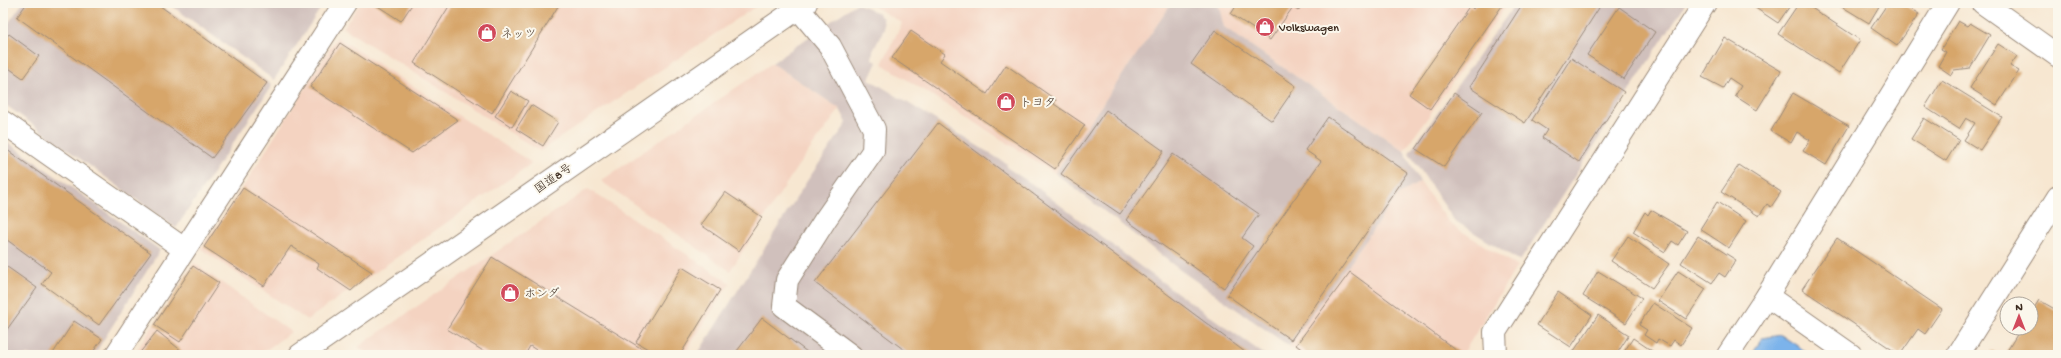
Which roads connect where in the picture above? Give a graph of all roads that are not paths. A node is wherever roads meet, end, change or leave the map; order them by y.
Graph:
1 (345, 3) edge
2 (1704, 3) edge
3 (1948, 3) edge
4 (1983, 3) edge
5 (802, 6) edge
6 (2058, 56) edge
7 (3, 122) edge
8 (2058, 197) edge
9 (184, 249) junction
10 (1767, 296) junction
11 (116, 355) edge
12 (300, 355) edge
13 (850, 355) edge
14 (1496, 355) edge
15 (1728, 355) edge
16 (1851, 355) edge
17 (1958, 355) edge

1 - 9 main road
2 - 14 main road
3 - 10 main road
4 - 6 main road
5 - 12 main road, 国道8号
5 - 13 main road
7 - 9 main road
8 - 17 main road
9 - 11 main road
10 - 15 main road
10 - 16 main road

